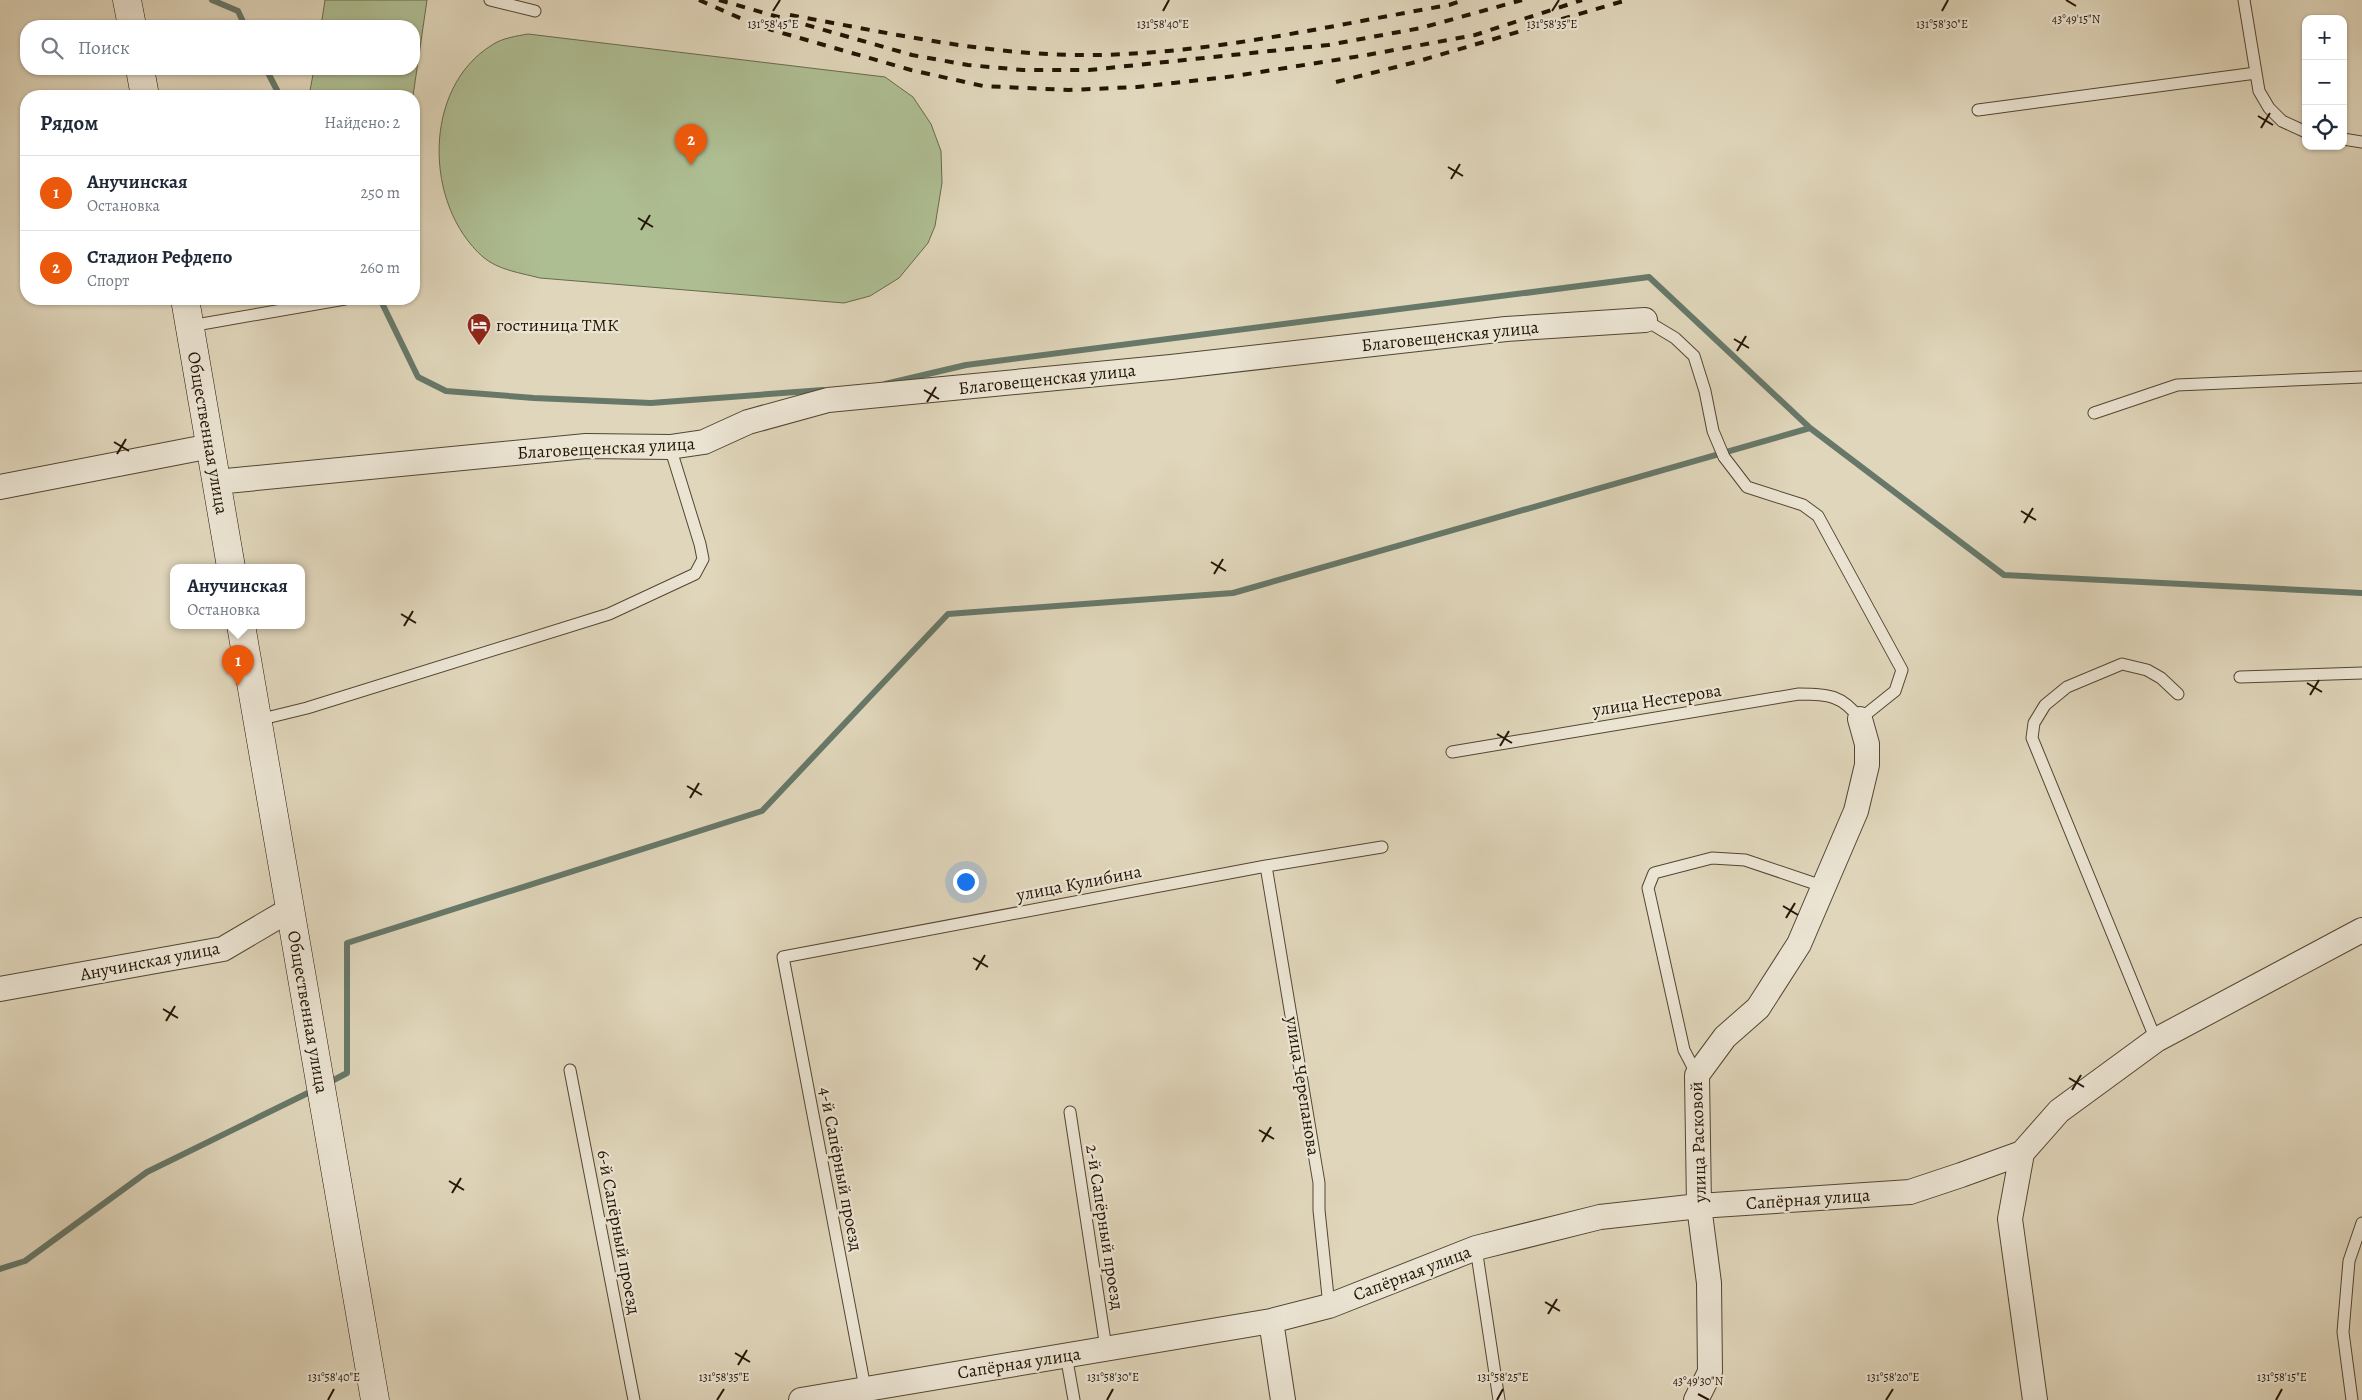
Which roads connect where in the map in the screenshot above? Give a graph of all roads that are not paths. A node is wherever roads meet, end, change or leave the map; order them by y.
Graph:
1 (126, 0) edge
2 (490, 0) edge
3 (2244, 0) edge
4 (535, 10) dead end
5 (131, 20) edge
6 (2256, 73) junction
7 (141, 75) edge
8 (144, 90) edge
9 (1978, 110) dead end
10 (2302, 130) edge
11 (2347, 140) edge
12 (2362, 142) edge
13 (186, 305) edge
14 (311, 305) edge
15 (1645, 320) joint
16 (190, 326) junction
17 (2362, 377) edge
18 (2094, 413) dead end
19 (211, 446) junction
20 (670, 448) junction
21 (216, 482) junction
22 (0, 487) edge
23 (230, 564) edge
24 (242, 629) edge
25 (2362, 673) edge
26 (2240, 677) dead end
27 (2178, 694) dead end
28 (1860, 719) junction
29 (258, 720) junction
30 (1452, 752) dead end
31 (1382, 847) dead end
32 (1266, 866) junction
33 (1825, 887) junction
34 (291, 909) junction
35 (2362, 930) edge
36 (783, 957) joint
37 (0, 989) edge
38 (2156, 1040) junction
39 (570, 1070) dead end
40 (1697, 1075) junction
41 (1070, 1112) dead end
42 (2022, 1153) junction
43 (1699, 1206) junction
44 (2362, 1223) edge
45 (1476, 1248) junction
46 (1329, 1306) junction
47 (1271, 1321) junction
48 (1106, 1348) junction
49 (1066, 1355) junction
50 (866, 1394) edge
51 (374, 1400) edge
52 (634, 1400) edge
53 (801, 1400) edge
54 (1074, 1400) edge
55 (1283, 1400) edge
56 (1499, 1400) edge
57 (1696, 1400) edge
58 (2035, 1400) edge
59 (2352, 1400) edge

1 - 5 main road
2 - 4 lane
3 - 6 lane
6 - 9 lane
6 - 10 lane
7 - 8 main road
11 - 12 lane
13 - 16 main road, Общественная улица
14 - 16 lane
15 - 20 street, Благовещенская улица
15 - 28 lane
16 - 19 main road, Общественная улица
17 - 18 lane
19 - 21 main road, Общественная улица
19 - 22 street
20 - 21 street, Благовещенская улица
20 - 29 lane
21 - 23 main road, Общественная улица
24 - 29 main road, Общественная улица
25 - 26 lane
27 - 38 lane
28 - 30 lane, улица Нестерова
28 - 33 street
29 - 34 main road, Общественная улица
31 - 32 lane, улица Кулибина
32 - 36 lane, улица Кулибина
32 - 46 lane, улица Черепанова
33 - 40 street
33 - 40 lane, улица Расковой
34 - 37 street, Анучинская улица
34 - 51 main road, Общественная улица
35 - 38 street
36 - 50 lane, 4-й Сапёрный проезд
38 - 42 street
39 - 52 lane, 6-й Сапёрный проезд
40 - 43 street, улица Расковой
41 - 48 lane, 2-й Сапёрный проезд
42 - 43 street, Сапёрная улица
42 - 58 street
43 - 45 street, Сапёрная улица
43 - 57 street, улица Расковой
44 - 59 lane
45 - 46 street, Сапёрная улица
45 - 56 lane
46 - 47 street, Сапёрная улица
47 - 48 street, Сапёрная улица
47 - 55 street
48 - 49 street, Сапёрная улица
49 - 50 street, Сапёрная улица
49 - 54 lane
50 - 53 street, Сапёрная улица

